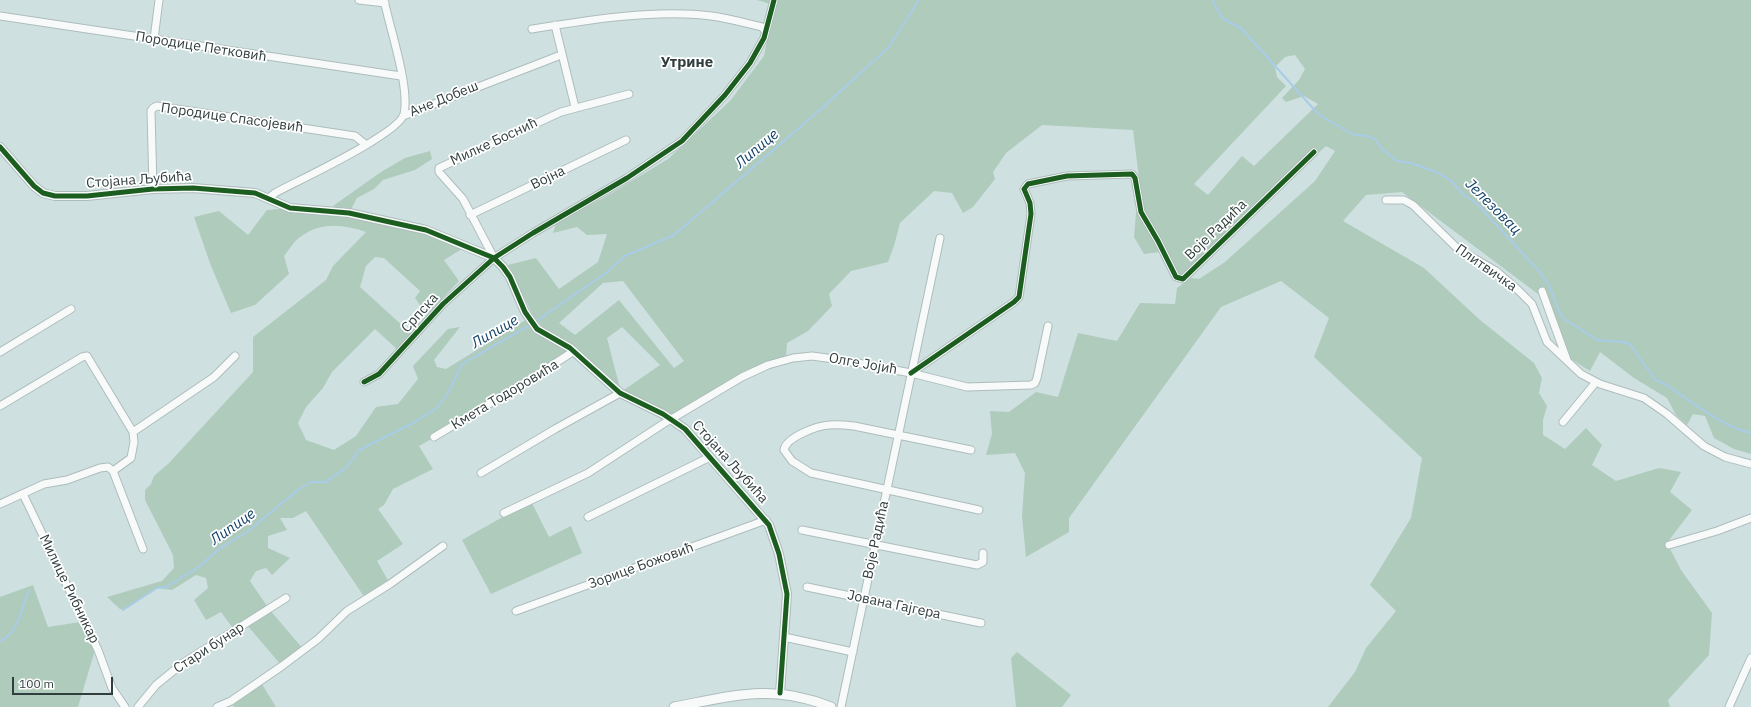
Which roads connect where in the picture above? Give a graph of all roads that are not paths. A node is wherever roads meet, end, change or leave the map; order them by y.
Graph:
1 (159, 0) edge
2 (360, 0) edge
3 (774, 0) edge
4 (385, 2) edge
5 (0, 16) edge
6 (555, 25) junction
7 (532, 29) dead end
8 (766, 31) junction
9 (154, 39) junction
10 (561, 55) junction
11 (401, 76) junction
12 (629, 94) dead end
13 (575, 107) junction
14 (403, 116) junction
15 (626, 140) dead end
16 (365, 144) junction
17 (0, 148) edge
18 (1314, 152) dead end
19 (153, 189) junction
20 (269, 198) junction
21 (1386, 200) dead end
22 (470, 215) junction
23 (940, 238) dead end
24 (494, 258) junction
25 (1542, 291) dead end
26 (71, 309) dead end
27 (1048, 326) dead end
28 (574, 351) junction
29 (0, 352) edge
30 (235, 356) dead end
31 (1568, 362) junction
32 (911, 373) junction
33 (364, 382) dead end
34 (1596, 382) junction
35 (620, 393) junction
36 (0, 406) edge
37 (670, 419) junction
38 (1563, 422) dead end
39 (133, 432) junction
40 (898, 435) junction
41 (434, 437) dead end
42 (970, 450) dead end
43 (710, 457) junction
44 (1751, 464) edge
45 (113, 471) junction
46 (481, 473) dead end
47 (886, 489) junction
48 (23, 494) junction
49 (0, 504) edge
50 (979, 510) dead end
51 (504, 513) dead end
52 (588, 517) dead end
53 (1751, 518) edge
54 (766, 520) junction
55 (802, 530) dead end
56 (875, 544) junction
57 (1669, 545) dead end
58 (443, 546) dead end
59 (142, 549) dead end
60 (983, 553) dead end
61 (807, 587) dead end
62 (286, 598) dead end
63 (864, 599) junction
64 (516, 611) dead end
65 (981, 623) dead end
66 (784, 638) junction
67 (853, 652) junction
68 (1751, 658) edge
69 (780, 693) junction
70 (125, 707) edge
71 (138, 707) edge
72 (217, 707) edge
73 (674, 707) edge
74 (830, 707) edge
75 (841, 707) edge
76 (1729, 707) edge

1 - 9 street
2 - 4 street
3 - 8 street, Српска
4 - 11 street
5 - 9 street, Породице Петковић
6 - 7 street
6 - 8 street
6 - 10 street
8 - 24 street, Српска
9 - 11 street, Породице Петковић
10 - 13 street
10 - 14 street, Ане Добеш
11 - 14 street
12 - 13 street, Милке Боснић
13 - 22 street, Милке Боснић
14 - 16 street, Ане Добеш
15 - 22 street, Војна
16 - 19 street, Породице Спасојевић
16 - 20 street, Ане Добеш
17 - 19 street, Стојана Љубића
18 - 32 street, Воје Радића
19 - 20 street, Стојана Љубића
20 - 24 street, Стојана Љубића
21 - 31 street, Плитвичка
22 - 24 street, Милке Боснић
23 - 32 street, Воје Радића
24 - 28 street, Стојана Љубића
24 - 33 street, Српска
25 - 31 street
26 - 29 street
27 - 32 street, Олге Јојић
28 - 35 street, Стојана Љубића
28 - 41 street, Кмета Тодоровића
30 - 39 street
31 - 34 street, Плитвичка
32 - 37 street, Олге Јојић
32 - 40 street, Воје Радића
34 - 38 street
34 - 44 street, Плитвичка
35 - 37 street, Стојана Љубића
35 - 46 street
36 - 39 street
37 - 43 street, Стојана Љубића
37 - 51 street, Олге Јојић
39 - 45 street
40 - 42 street
40 - 47 street, Воје Радића
40 - 47 street
43 - 52 street
43 - 54 street, Стојана Љубића
45 - 48 street
45 - 59 street
47 - 50 street
47 - 56 street, Воје Радића
48 - 49 street
48 - 70 street, Милице Рибникар
53 - 57 street
54 - 64 street, Зорице Божовић
54 - 66 street, Стојана Љубића
55 - 56 street
56 - 60 street
56 - 63 street, Воје Радића
58 - 72 street
61 - 63 street, Јована Гајгера
62 - 71 street, Стари бунар
63 - 65 street, Јована Гајгера
63 - 67 street, Воје Радића
66 - 67 street
66 - 69 street, Стојана Љубића
67 - 75 street, Воје Радића
68 - 76 street
69 - 73 main road
69 - 74 main road

